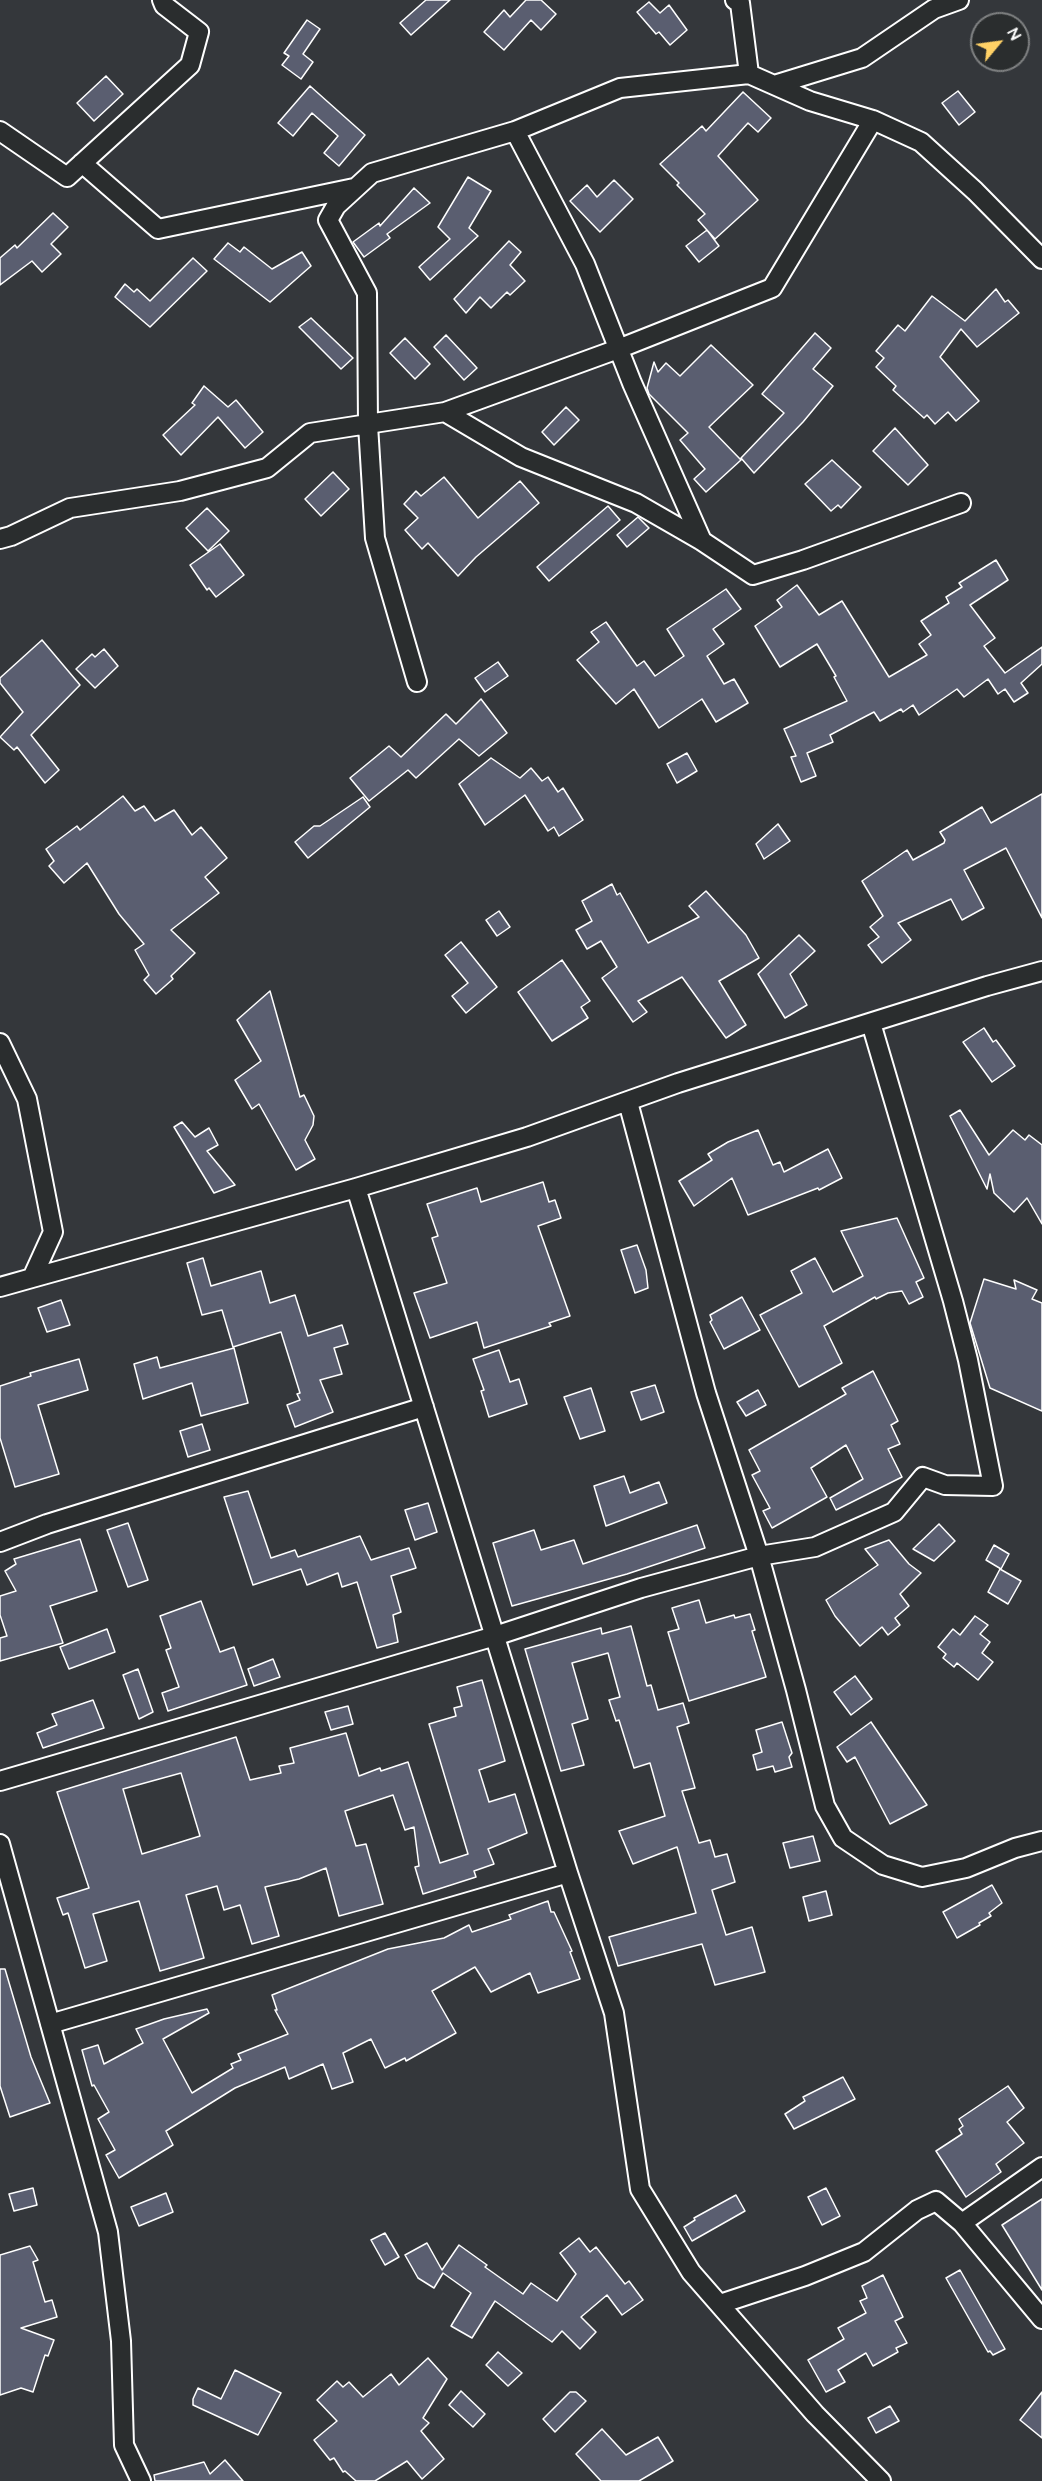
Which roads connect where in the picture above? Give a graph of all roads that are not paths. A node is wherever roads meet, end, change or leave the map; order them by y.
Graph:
1 (162, 0) edge
2 (735, 0) edge
3 (959, 0) edge
4 (749, 74) junction
5 (774, 85) junction
6 (873, 120) junction
7 (0, 131) edge
8 (514, 131) junction
9 (82, 163) junction
10 (357, 187) junction
11 (1042, 259) edge
12 (618, 349) junction
13 (445, 412) junction
14 (368, 425) junction
15 (961, 503) dead end
16 (0, 539) edge
17 (702, 541) junction
18 (417, 682) dead end
19 (1042, 971) edge
20 (871, 1023) junction
21 (0, 1043) edge
22 (628, 1102) junction
23 (356, 1188) junction
24 (32, 1278) junction
25 (0, 1287) edge
26 (424, 1407) junction
27 (0, 1542) edge
28 (759, 1556) junction
29 (495, 1636) junction
30 (0, 1781) edge
31 (1042, 1841) edge
32 (0, 1844) edge
33 (568, 1873) junction
34 (50, 2024) junction
35 (1042, 2167) edge
36 (962, 2223) junction
37 (720, 2304) junction
38 (1042, 2319) edge
39 (141, 2481) edge
40 (881, 2481) edge

1 - 9 street
2 - 4 street
3 - 5 street
4 - 5 street
4 - 8 street
5 - 6 street
6 - 11 street
6 - 12 street
7 - 9 street
8 - 10 street
8 - 12 street
9 - 10 street
10 - 14 street
12 - 13 street
12 - 17 street
13 - 14 street
13 - 17 street
14 - 16 street
14 - 18 street
15 - 17 street
19 - 20 street
20 - 22 street
20 - 28 street
21 - 24 street
22 - 23 street
22 - 28 street
23 - 24 street
23 - 26 street
24 - 25 street
26 - 27 street
26 - 29 street
28 - 29 street
28 - 31 street
29 - 30 street
29 - 33 street
32 - 34 street
33 - 34 street
33 - 37 street
34 - 39 street
35 - 36 street
36 - 37 street
36 - 38 street
37 - 40 street

